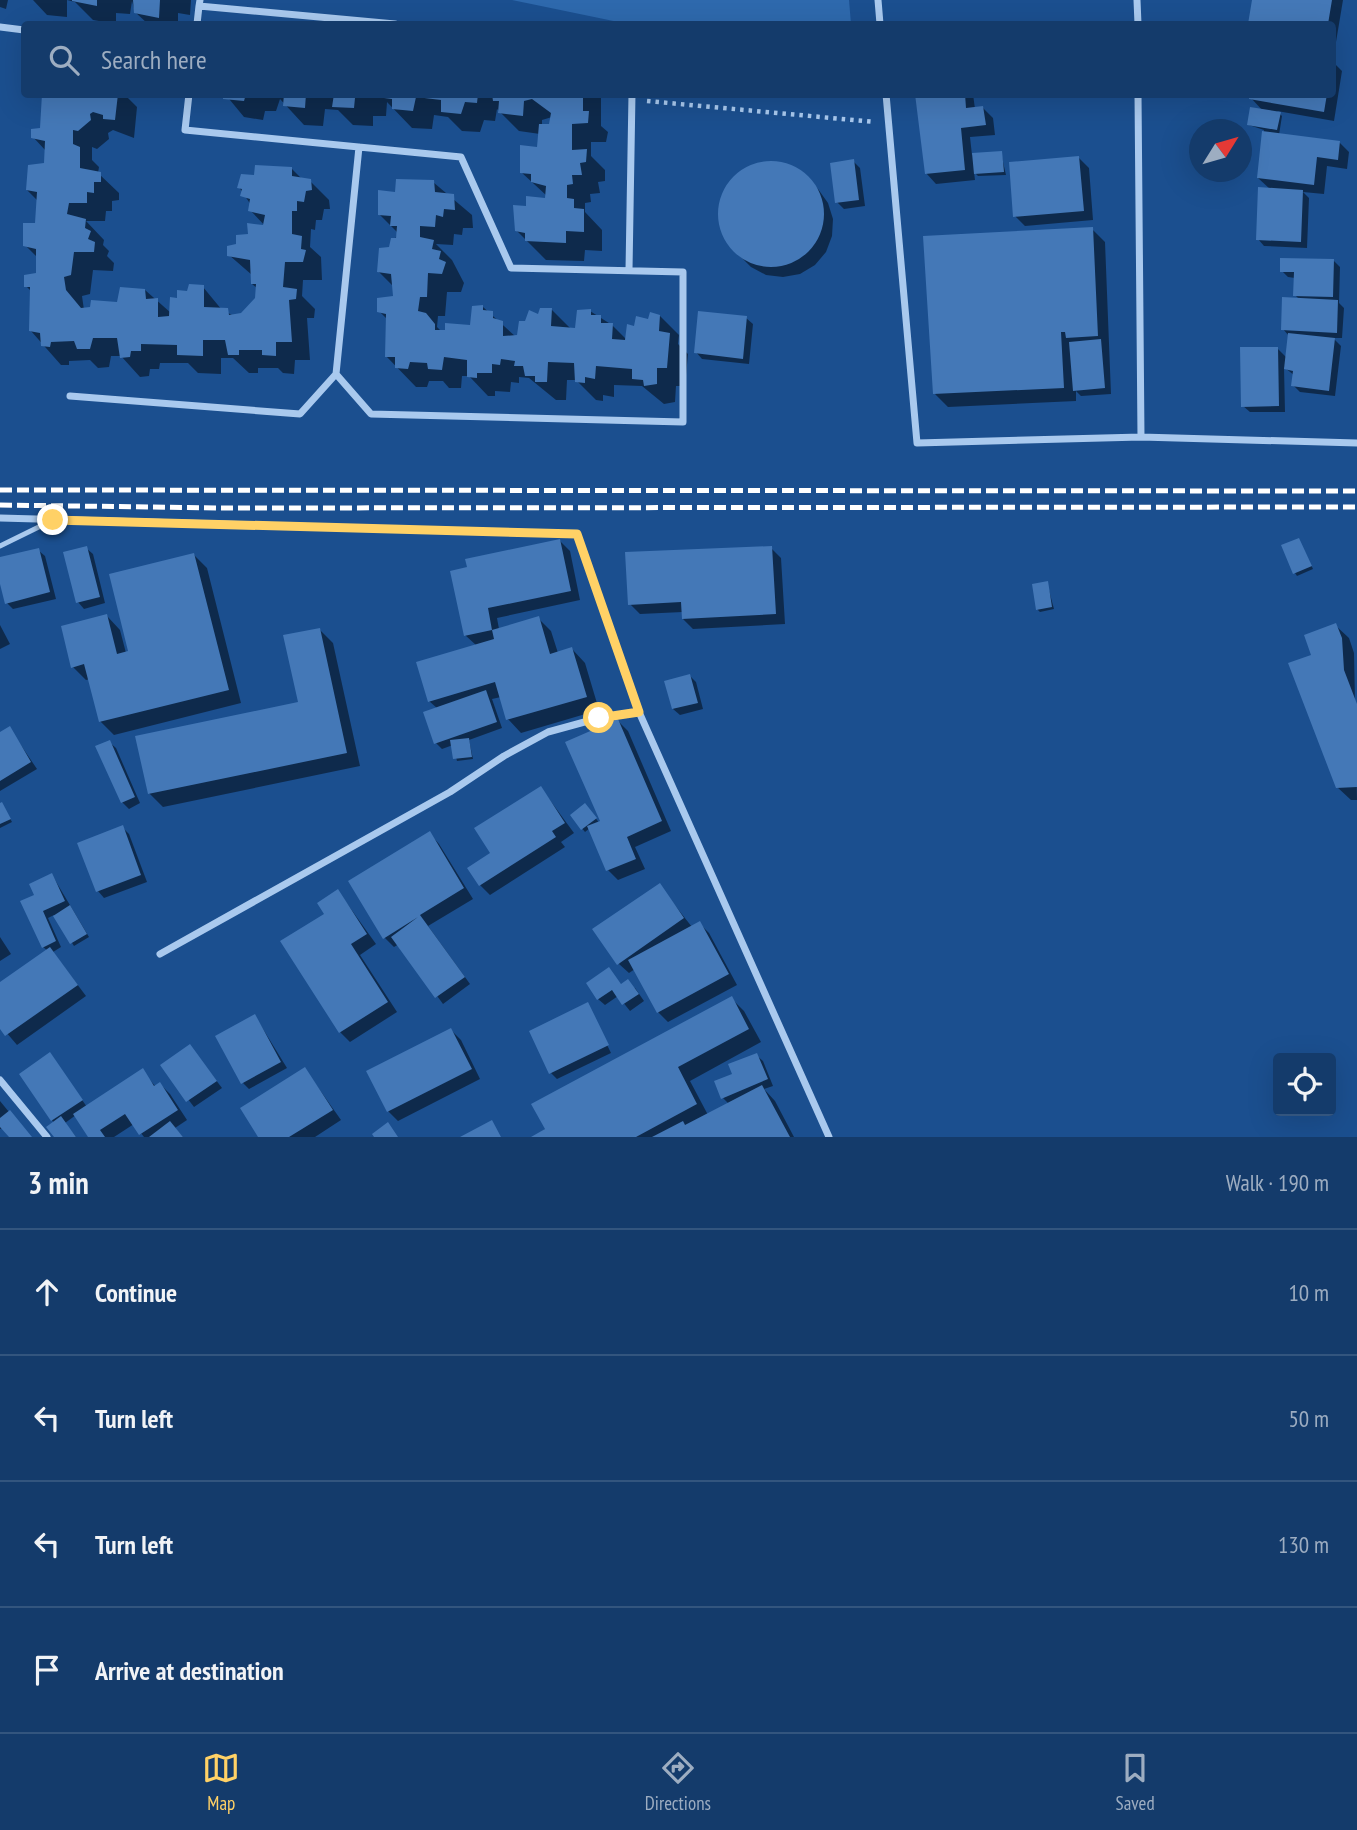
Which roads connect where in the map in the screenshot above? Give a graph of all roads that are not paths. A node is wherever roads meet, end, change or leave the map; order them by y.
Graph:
1 (878, 0) edge
2 (1137, 0) edge
3 (200, 3) edge
4 (197, 21) edge
5 (367, 21) edge
6 (880, 21) edge
7 (1138, 21) edge
8 (0, 27) edge
9 (21, 30) edge
10 (189, 98) edge
11 (632, 98) edge
12 (886, 98) edge
13 (1138, 98) edge
14 (359, 147) junction
15 (629, 270) junction
16 (336, 374) junction
17 (69, 396) dead end
18 (1141, 437) junction
19 (1357, 443) edge
20 (0, 518) edge
21 (53, 520) junction
22 (0, 546) edge
23 (639, 712) junction
24 (160, 954) dead end
25 (0, 1080) edge
26 (47, 1137) edge
27 (829, 1137) edge

1 - 6 street
2 - 7 street
3 - 4 street
3 - 5 street
8 - 9 street
10 - 14 street
11 - 15 street
12 - 18 street
13 - 18 street
14 - 15 street
14 - 16 street
15 - 16 street
16 - 17 street
18 - 19 street
20 - 21 street
21 - 22 lane
21 - 23 street
23 - 24 street
23 - 27 street
25 - 26 street

